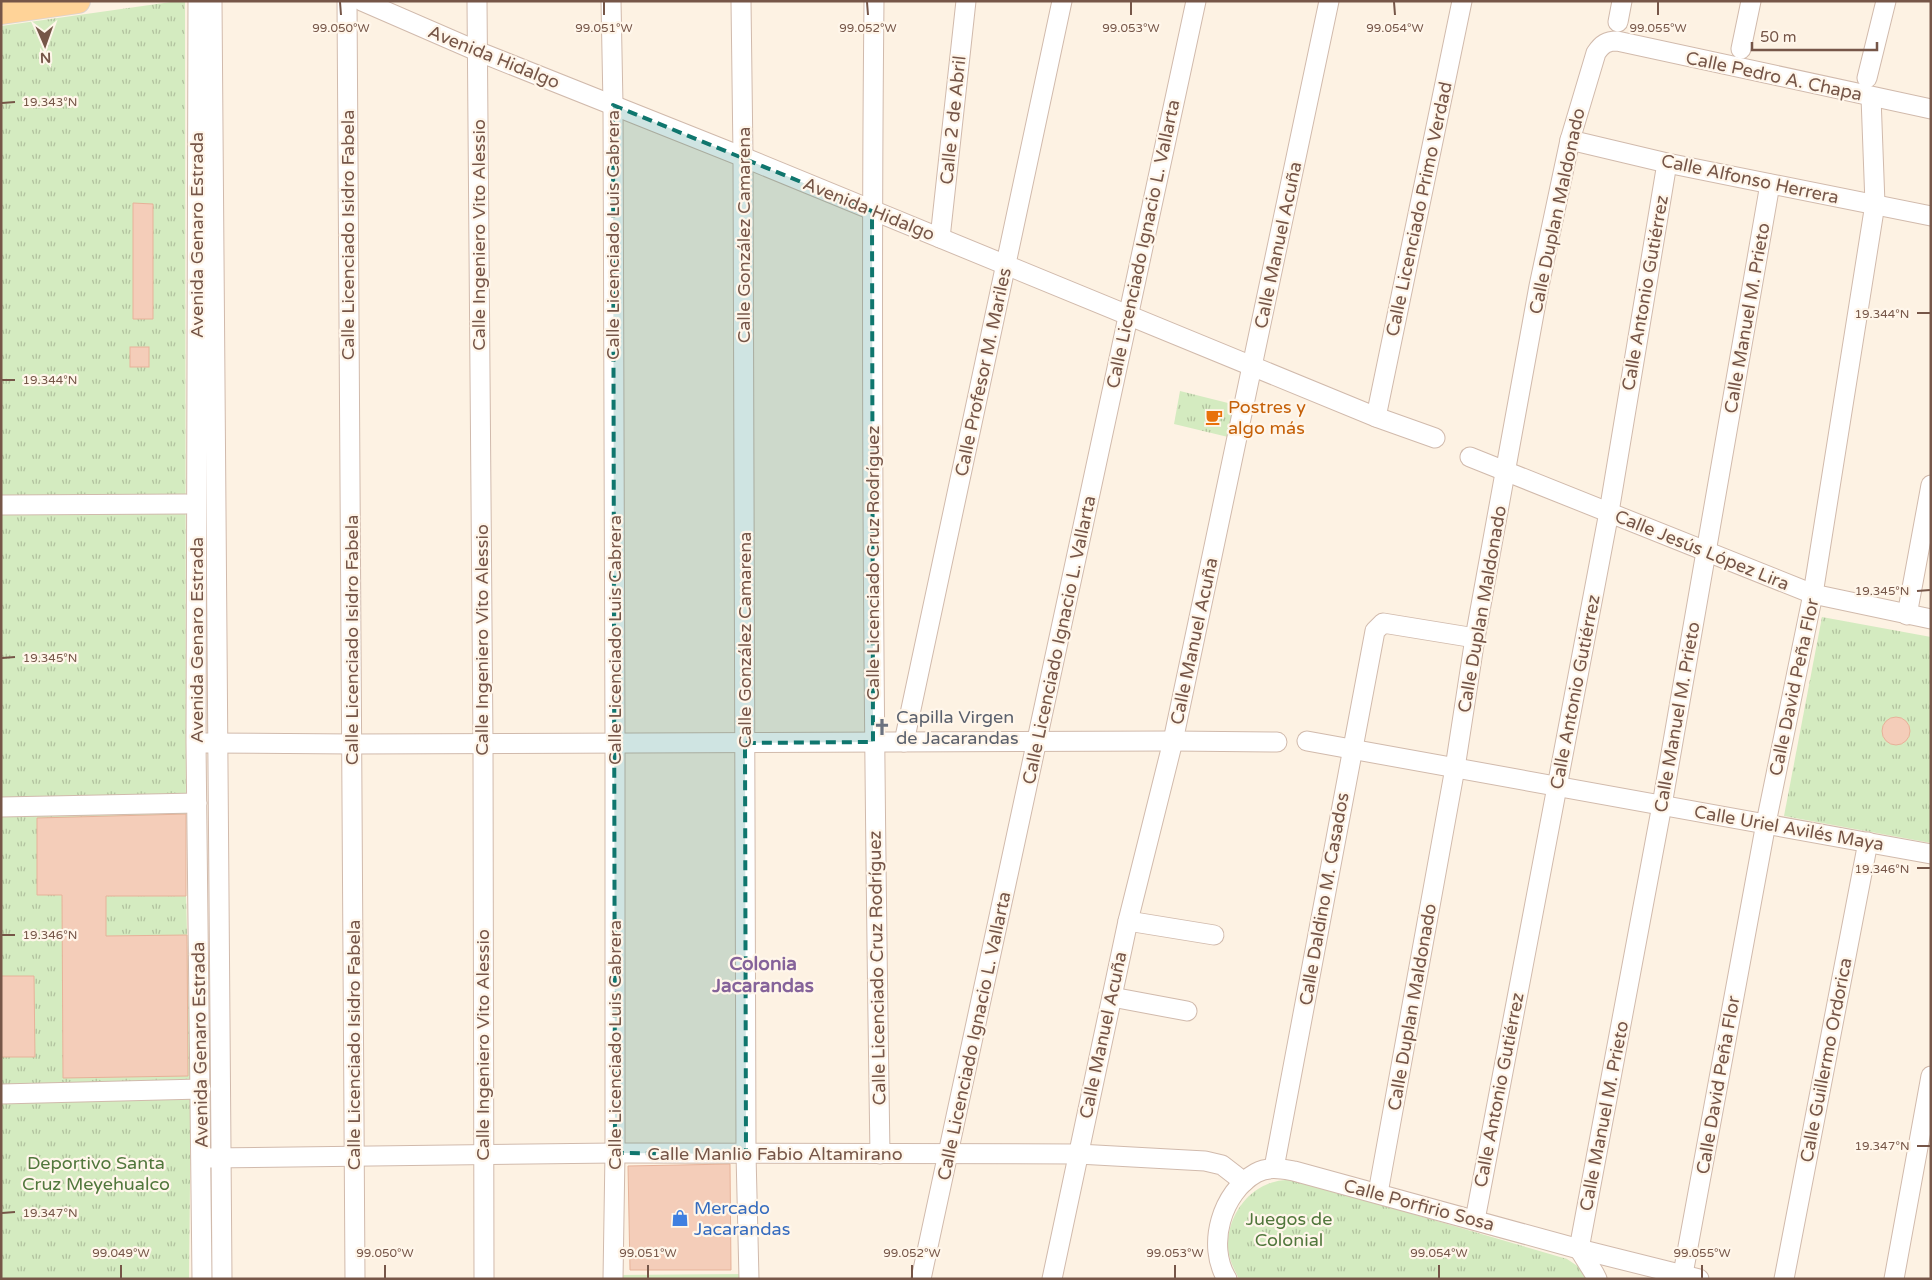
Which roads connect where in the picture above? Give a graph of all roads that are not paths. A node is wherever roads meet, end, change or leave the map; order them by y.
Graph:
1 (78, 1) edge
2 (198, 1) edge
3 (212, 1) edge
4 (346, 1) edge
5 (362, 1) edge
6 (477, 1) edge
7 (611, 1) edge
8 (741, 1) edge
9 (874, 1) edge
10 (966, 1) edge
11 (1062, 1) edge
12 (1196, 1) edge
13 (1329, 1) edge
14 (1462, 1) edge
15 (1622, 1) edge
16 (1751, 1) edge
17 (1886, 1) edge
18 (1, 12) edge
19 (1618, 22) dead end
20 (1617, 41) joint
21 (1742, 49) dead end
22 (477, 51) junction
23 (1867, 78) dead end
24 (1871, 97) junction
25 (613, 105) junction
26 (1931, 109) edge
27 (1570, 140) junction
28 (744, 157) junction
29 (1667, 163) junction
30 (1770, 184) junction
31 (1875, 204) junction
32 (872, 211) junction
33 (1931, 216) edge
34 (940, 238) junction
35 (1006, 266) junction
36 (1127, 315) junction
37 (1252, 366) junction
38 (1376, 416) junction
39 (1435, 438) dead end
40 (1470, 457) dead end
41 (1507, 472) junction
42 (1931, 485) edge
43 (186, 504) dead end
44 (1, 505) edge
45 (1608, 512) junction
46 (1706, 552) junction
47 (1813, 594) junction
48 (1908, 615) junction
49 (1931, 619) edge
50 (1475, 638) junction
51 (1173, 741) junction
52 (873, 742) junction
53 (904, 742) junction
54 (1038, 742) junction
55 (1277, 742) dead end
56 (1308, 742) dead end
57 (196, 743) junction
58 (746, 743) junction
59 (218, 744) junction
60 (353, 744) junction
61 (483, 744) junction
62 (615, 744) junction
63 (1352, 748) junction
64 (1455, 768) junction
65 (1557, 786) junction
66 (197, 803) junction
67 (1662, 805) junction
68 (1, 807) edge
69 (1766, 823) junction
70 (1868, 842) junction
71 (1931, 854) edge
72 (1128, 921) junction
73 (1214, 936) dead end
74 (1112, 997) junction
75 (1187, 1010) dead end
76 (1931, 1076) edge
77 (201, 1089) junction
78 (1, 1094) edge
79 (615, 1153) junction
80 (746, 1154) junction
81 (880, 1154) junction
82 (1078, 1154) junction
83 (483, 1155) junction
84 (948, 1155) junction
85 (354, 1156) junction
86 (221, 1157) junction
87 (202, 1159) junction
88 (1274, 1168) junction
89 (1244, 1182) junction
90 (1378, 1194) junction
91 (1475, 1220) junction
92 (1580, 1250) junction
93 (1687, 1277) edge
94 (202, 1279) edge
95 (222, 1279) edge
96 (355, 1279) edge
97 (484, 1279) edge
98 (613, 1279) edge
99 (749, 1279) edge
100 (921, 1279) edge
101 (1052, 1279) edge
102 (1227, 1279) edge
103 (1596, 1279) edge
104 (1784, 1279) edge
105 (1894, 1279) edge

1 - 18 main road
2 - 57 street, Avenida Genaro Estrada
3 - 59 street, Avenida Genaro Estrada
4 - 60 street, Calle Licenciado Isidro Fabela
5 - 22 street, Avenida Hidalgo
6 - 22 street, Calle Ingeniero Vito Alessio
7 - 25 street, Calle Licenciado Luis Cabrera
8 - 28 street, Calle González Camarena
9 - 32 street, Calle Licenciado Cruz Rodríguez
10 - 34 street, Calle 2 de Abril
11 - 35 street, Calle Profesor M. Mariles
12 - 36 street, Calle Licenciado Ignacio L. Vallarta
13 - 37 street, Calle Manuel Acuña
14 - 38 street, Calle Licenciado Primo Verdad
15 - 19 street
16 - 21 street
17 - 23 street
20 - 24 street, Calle Pedro A. Chapa
20 - 27 street, Calle Duplan Maldonado
22 - 25 street, Avenida Hidalgo
22 - 61 street, Calle Ingeniero Vito Alessio
24 - 26 street, Calle Pedro A. Chapa
24 - 31 street, Calle David Peña Flor
25 - 28 street, Avenida Hidalgo
25 - 62 street, Calle Licenciado Luis Cabrera
27 - 29 street, Calle Alfonso Herrera
27 - 41 street, Calle Duplan Maldonado
28 - 32 street, Avenida Hidalgo
28 - 58 street, Calle González Camarena
29 - 30 street, Calle Alfonso Herrera
29 - 45 street, Calle Antonio Gutiérrez
30 - 31 street, Calle Alfonso Herrera
30 - 46 street, Calle Manuel M. Prieto
31 - 33 street, Calle Alfonso Herrera
31 - 47 street, Calle David Peña Flor
32 - 34 street, Avenida Hidalgo
32 - 52 street, Calle Licenciado Cruz Rodríguez
34 - 35 street, Avenida Hidalgo
35 - 36 street, Avenida Hidalgo
35 - 53 street, Calle Profesor M. Mariles
36 - 37 street, Avenida Hidalgo
36 - 54 street, Calle Licenciado Ignacio L. Vallarta
37 - 38 street, Avenida Hidalgo
37 - 51 street, Calle Manuel Acuña
38 - 39 street, Avenida Hidalgo
40 - 41 street, Calle Jesús López Lira
41 - 45 street, Calle Jesús López Lira
41 - 50 street, Calle Duplan Maldonado
42 - 48 street
43 - 44 street
45 - 46 street, Calle Jesús López Lira
45 - 65 street, Calle Antonio Gutiérrez
46 - 47 street, Calle Jesús López Lira
46 - 67 street, Calle Manuel M. Prieto
47 - 48 street, Calle Jesús López Lira
47 - 69 street, Calle David Peña Flor
48 - 49 street, Calle Jesús López Lira
50 - 63 street, Calle Daldino M. Casados
50 - 64 street, Calle Duplan Maldonado
51 - 54 street
51 - 55 street
51 - 72 street, Calle Manuel Acuña
52 - 53 street
52 - 58 street
52 - 81 street, Calle Licenciado Cruz Rodríguez
53 - 54 street
54 - 84 street, Calle Licenciado Ignacio L. Vallarta
56 - 63 street, Calle Uriel Avilés Maya
57 - 59 street
57 - 66 street, Avenida Genaro Estrada
58 - 62 street
58 - 80 street, Calle González Camarena
59 - 60 street
59 - 86 street, Avenida Genaro Estrada
60 - 61 street
60 - 85 street, Calle Licenciado Isidro Fabela
61 - 62 street
61 - 83 street, Calle Ingeniero Vito Alessio
62 - 79 street, Calle Licenciado Luis Cabrera
63 - 64 street, Calle Uriel Avilés Maya
63 - 88 street, Calle Daldino M. Casados
64 - 65 street, Calle Uriel Avilés Maya
64 - 90 street, Calle Duplan Maldonado
65 - 67 street, Calle Uriel Avilés Maya
65 - 91 street, Calle Antonio Gutiérrez
66 - 68 street
66 - 77 street, Avenida Genaro Estrada
67 - 69 street, Calle Uriel Avilés Maya
67 - 92 street, Calle Manuel M. Prieto
69 - 70 street, Calle Uriel Avilés Maya
69 - 93 street, Calle David Peña Flor
70 - 71 street, Calle Uriel Avilés Maya
70 - 104 street, Calle Guillermo Ordorica
72 - 73 street
72 - 74 street, Calle Manuel Acuña
74 - 75 street
74 - 82 street, Calle Manuel Acuña
76 - 105 street
77 - 78 street
77 - 87 street, Avenida Genaro Estrada
79 - 80 street, Calle Manlio Fabio Altamirano
79 - 83 street, Calle Manlio Fabio Altamirano
79 - 98 street, Calle Licenciado Luis Cabrera
80 - 81 street, Calle Manlio Fabio Altamirano
80 - 99 street, Calle González Camarena
81 - 84 street, Calle Manlio Fabio Altamirano
82 - 84 street, Calle Manlio Fabio Altamirano
82 - 89 street, Calle Manlio Fabio Altamirano
82 - 101 street, Calle Manuel Acuña
83 - 85 street, Calle Manlio Fabio Altamirano
83 - 97 street, Calle Ingeniero Vito Alessio
84 - 100 street, Calle Licenciado Ignacio L. Vallarta
85 - 86 street, Calle Manlio Fabio Altamirano
85 - 96 street, Calle Licenciado Isidro Fabela
86 - 87 street, Calle Manlio Fabio Altamirano
86 - 95 street, Avenida Genaro Estrada
87 - 94 street, Avenida Genaro Estrada
88 - 89 street
88 - 90 street, Calle Porfirio Sosa
89 - 102 street
90 - 91 street, Calle Porfirio Sosa
91 - 92 street, Calle Porfirio Sosa
92 - 93 street, Calle Porfirio Sosa
92 - 103 street

